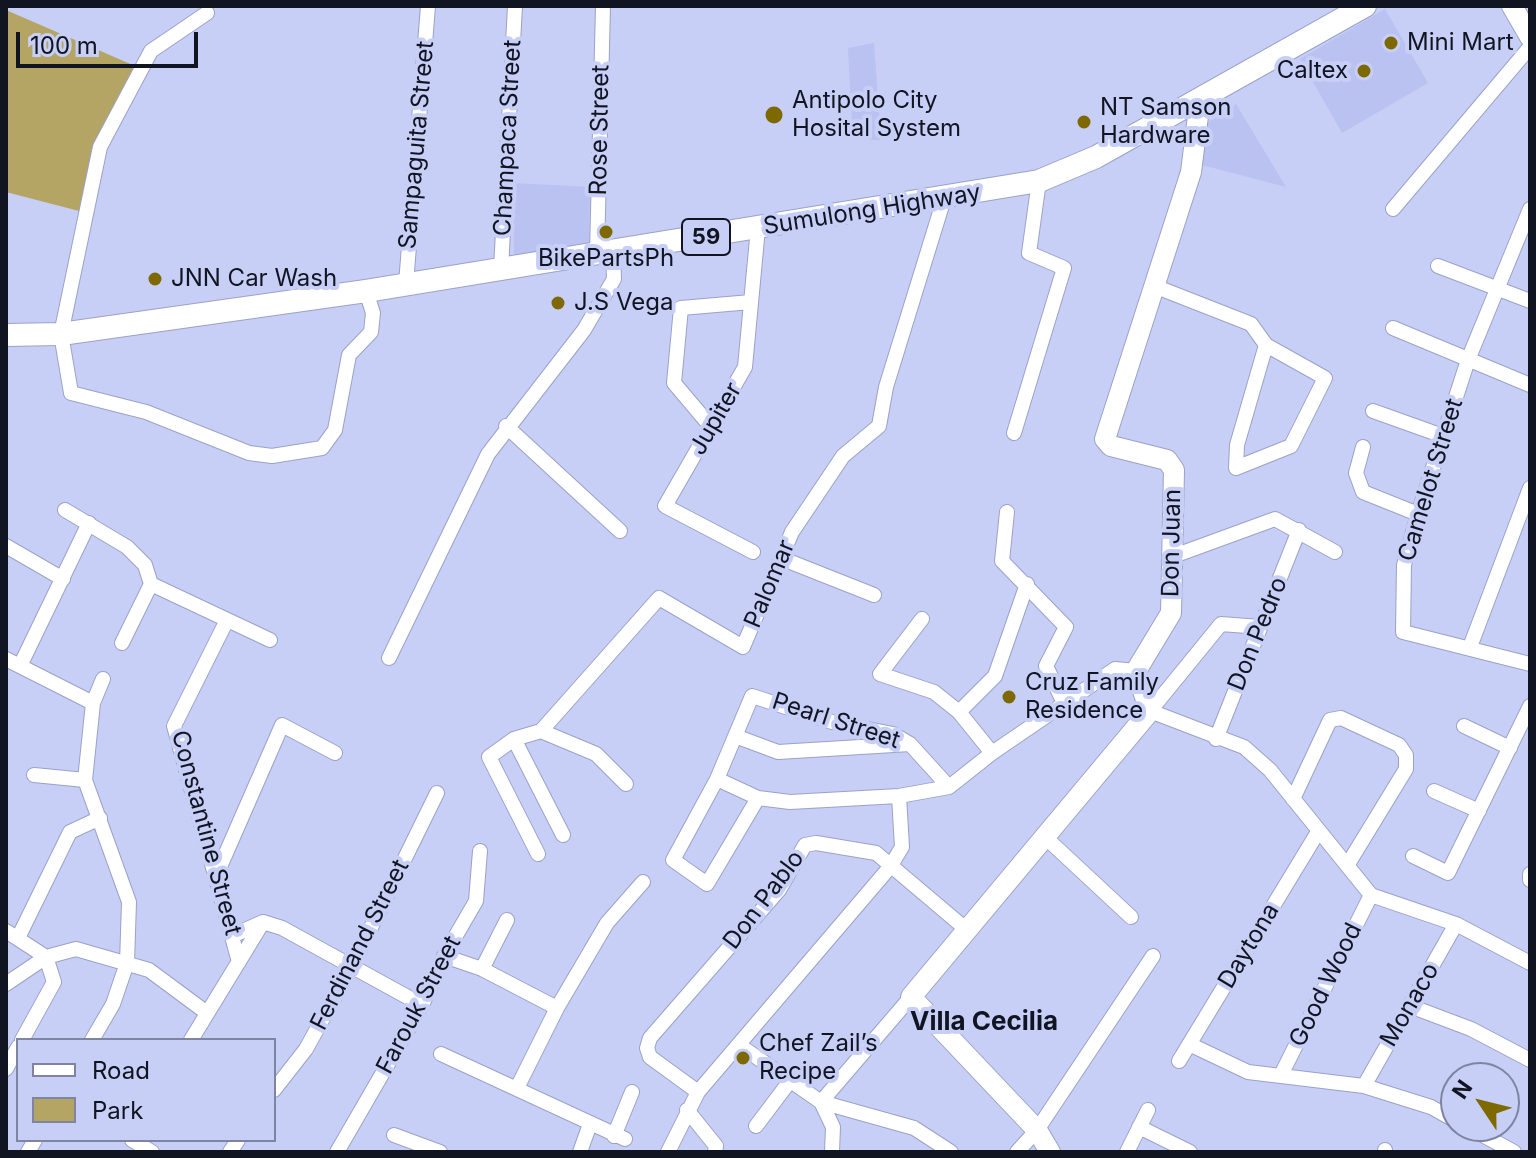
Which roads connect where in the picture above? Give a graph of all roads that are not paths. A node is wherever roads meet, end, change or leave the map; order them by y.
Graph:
1 (428, 6) edge
2 (515, 6) edge
3 (603, 6) edge
4 (1365, 6) edge
5 (1512, 6) edge
6 (207, 13) dead end
7 (1530, 37) edge
8 (1530, 47) edge
9 (1200, 100) junction
10 (1039, 181) junction
11 (944, 199) junction
12 (1393, 209) dead end
13 (1530, 209) edge
14 (758, 228) junction
15 (605, 253) junction
16 (1438, 266) dead end
17 (501, 269) junction
18 (406, 284) junction
19 (1154, 286) junction
20 (1496, 288) junction
21 (366, 291) junction
22 (1530, 301) edge
23 (751, 302) junction
24 (1393, 328) dead end
25 (61, 334) junction
26 (6, 335) edge
27 (1266, 345) junction
28 (1468, 360) junction
29 (1530, 385) edge
30 (1373, 411) dead end
31 (506, 426) junction
32 (712, 428) junction
33 (1014, 433) dead end
34 (1443, 436) junction
35 (1363, 447) dead end
36 (1530, 488) edge
37 (65, 510) dead end
38 (1007, 512) dead end
39 (1418, 514) junction
40 (89, 523) junction
41 (1299, 530) junction
42 (620, 531) dead end
43 (6, 546) edge
44 (753, 552) dead end
45 (1335, 552) dead end
46 (1171, 557) junction
47 (783, 559) junction
48 (63, 579) junction
49 (151, 584) junction
50 (1027, 584) junction
51 (874, 595) dead end
52 (922, 619) dead end
53 (227, 620) junction
54 (1260, 627) junction
55 (270, 640) dead end
56 (122, 643) dead end
57 (1470, 647) junction
58 (389, 658) dead end
59 (6, 659) edge
60 (1530, 664) edge
61 (20, 666) junction
62 (1136, 671) junction
63 (103, 679) dead end
64 (93, 703) junction
65 (1064, 703) junction
66 (1530, 706) edge
67 (1150, 711) junction
68 (959, 712) junction
69 (1464, 726) dead end
70 (541, 731) junction
71 (735, 736) junction
72 (514, 739) junction
73 (1216, 739) junction
74 (910, 744) junction
75 (1510, 748) junction
76 (335, 753) dead end
77 (992, 753) junction
78 (34, 775) dead end
79 (717, 779) junction
80 (85, 780) junction
81 (626, 784) dead end
82 (949, 787) junction
83 (1434, 791) dead end
84 (437, 793) dead end
85 (899, 796) junction
86 (758, 798) junction
87 (1293, 799) junction
88 (1479, 811) junction
89 (100, 818) junction
90 (1318, 832) junction
91 (563, 835) dead end
92 (1045, 837) junction
93 (480, 851) dead end
94 (538, 854) dead end
95 (1413, 856) dead end
96 (1348, 864) junction
97 (890, 867) junction
98 (216, 876) junction
99 (643, 882) dead end
100 (1371, 895) junction
101 (1131, 917) dead end
102 (507, 920) dead end
103 (263, 922) junction
104 (1456, 924) junction
105 (967, 930) junction
106 (12, 935) edge
107 (234, 935) junction
108 (444, 956) junction
109 (1153, 956) dead end
110 (46, 957) junction
111 (239, 962) junction
112 (127, 963) junction
113 (1530, 963) edge
114 (353, 964) junction
115 (482, 969) junction
116 (6, 984) edge
117 (911, 997) junction
118 (422, 1005) junction
119 (1410, 1006) junction
120 (557, 1008) junction
121 (207, 1013) junction
122 (23, 1038) edge
123 (93, 1038) edge
124 (192, 1038) edge
125 (1189, 1044) junction
126 (739, 1045) junction
127 (16, 1051) edge
128 (441, 1054) dead end
129 (1530, 1060) edge
130 (1179, 1061) dead end
131 (6, 1069) edge
132 (1281, 1075) junction
133 (790, 1081) junction
134 (1364, 1086) junction
135 (276, 1087) edge
136 (517, 1088) junction
137 (632, 1092) dead end
138 (698, 1092) junction
139 (821, 1102) junction
140 (687, 1110) junction
141 (1148, 1110) dead end
142 (1440, 1112) edge
143 (590, 1124) junction
144 (756, 1126) dead end
145 (1139, 1127) junction
146 (1037, 1130) junction
147 (394, 1135) dead end
148 (1496, 1142) edge
149 (337, 1152) edge
150 (440, 1152) edge
151 (580, 1152) edge
152 (668, 1152) edge
153 (715, 1152) edge
154 (832, 1152) edge
155 (951, 1152) edge
156 (1017, 1152) edge
157 (1050, 1152) edge
158 (1127, 1152) edge
159 (1190, 1152) edge
160 (1514, 1152) edge

1 - 18 street, Sampaguita Street
2 - 17 street, Champaca Street
3 - 15 street, Rose Street
4 - 9 main road, Sumulong Highway / 59
5 - 7 street
6 - 25 street
8 - 12 street
9 - 10 main road, Sumulong Highway / 59
9 - 19 street, Don Juan
10 - 11 main road, Sumulong Highway / 59
10 - 33 street
11 - 14 main road, Sumulong Highway / 59
11 - 47 street, Palomar
13 - 20 street, Camelot Street
14 - 15 main road, Sumulong Highway / 59
14 - 23 street, Jupiter
15 - 17 main road, Sumulong Highway / 59
15 - 31 street, Rose Street
16 - 20 street
17 - 18 main road, Sumulong Highway / 59
18 - 21 main road, Sumulong Highway / 59
19 - 27 street
19 - 46 street, Don Juan
20 - 22 street
20 - 28 street, Camelot Street
21 - 25 main road, Sumulong Highway / 59
21 - 25 street
23 - 32 street, Jupiter
23 - 32 street
24 - 28 street
25 - 26 main road, Sumulong Highway / 59
27 - 27 street
28 - 29 street
28 - 34 street, Camelot Street
30 - 34 street
31 - 42 street
31 - 58 street, Rose Street
32 - 44 street, Jupiter
34 - 39 street, Camelot Street
35 - 39 street
36 - 57 street
37 - 40 street
38 - 50 street
39 - 57 street, Camelot Street
40 - 48 street
40 - 49 street
41 - 45 street
41 - 46 street
41 - 54 street, Don Pedro
43 - 48 street
46 - 62 street, Don Juan
47 - 51 street
47 - 70 street, Palomar
48 - 61 street
49 - 53 street
49 - 56 street
50 - 65 street
50 - 68 street
52 - 68 street
53 - 55 street
53 - 98 street, Constantine Street
54 - 67 street
54 - 73 street, Don Pedro
57 - 60 street, Camelot Street
59 - 61 street
61 - 64 street
62 - 65 street
62 - 67 street
63 - 64 street
64 - 80 street
65 - 77 street
66 - 75 street
67 - 73 street
67 - 92 street
68 - 77 street
69 - 75 street
70 - 72 street
70 - 81 street
71 - 74 street
71 - 74 street, Pearl Street
71 - 79 street
72 - 91 street
72 - 94 street
73 - 87 street
74 - 82 street, Pearl Street
75 - 88 street
76 - 98 street
77 - 82 street
78 - 80 street
79 - 86 street
79 - 86 street
80 - 89 street
82 - 85 street
83 - 88 street
84 - 114 street, Ferdinand Street
85 - 86 street
85 - 97 street
87 - 90 street
87 - 96 street
88 - 95 street
89 - 106 street
89 - 112 street
90 - 96 street
90 - 125 street, Daytona
92 - 101 street
92 - 105 street
93 - 108 street, Farouk Street
96 - 100 street
97 - 105 street, Don Pablo
97 - 126 street
97 - 138 street, Don Pablo
98 - 107 street, Constantine Street
99 - 120 street
100 - 104 street
100 - 132 street, Good Wood
102 - 115 street
103 - 107 street
103 - 111 street
103 - 114 street
104 - 113 street
104 - 119 street, Monaco
105 - 117 street
106 - 110 street
107 - 111 street, Constantine Street
108 - 115 street
108 - 118 street, Farouk Street
109 - 146 street
110 - 112 street
110 - 116 street
110 - 122 street
111 - 121 street
112 - 121 street
112 - 123 street
114 - 118 street
114 - 135 street, Ferdinand Street
115 - 120 street
117 - 139 street
117 - 146 street
118 - 149 street, Farouk Street
119 - 129 street
119 - 134 street, Monaco
120 - 136 street
121 - 124 street
125 - 130 street, Daytona
125 - 132 street
126 - 133 street
126 - 138 street
127 - 131 street
128 - 136 street
132 - 134 street
133 - 139 street
133 - 144 street
134 - 142 street
136 - 143 street
137 - 143 street
138 - 140 street
139 - 154 street
139 - 155 street
140 - 152 street
140 - 153 street
141 - 145 street
143 - 151 street
145 - 158 street
145 - 159 street
146 - 156 street
146 - 157 street
147 - 150 street
148 - 160 street

